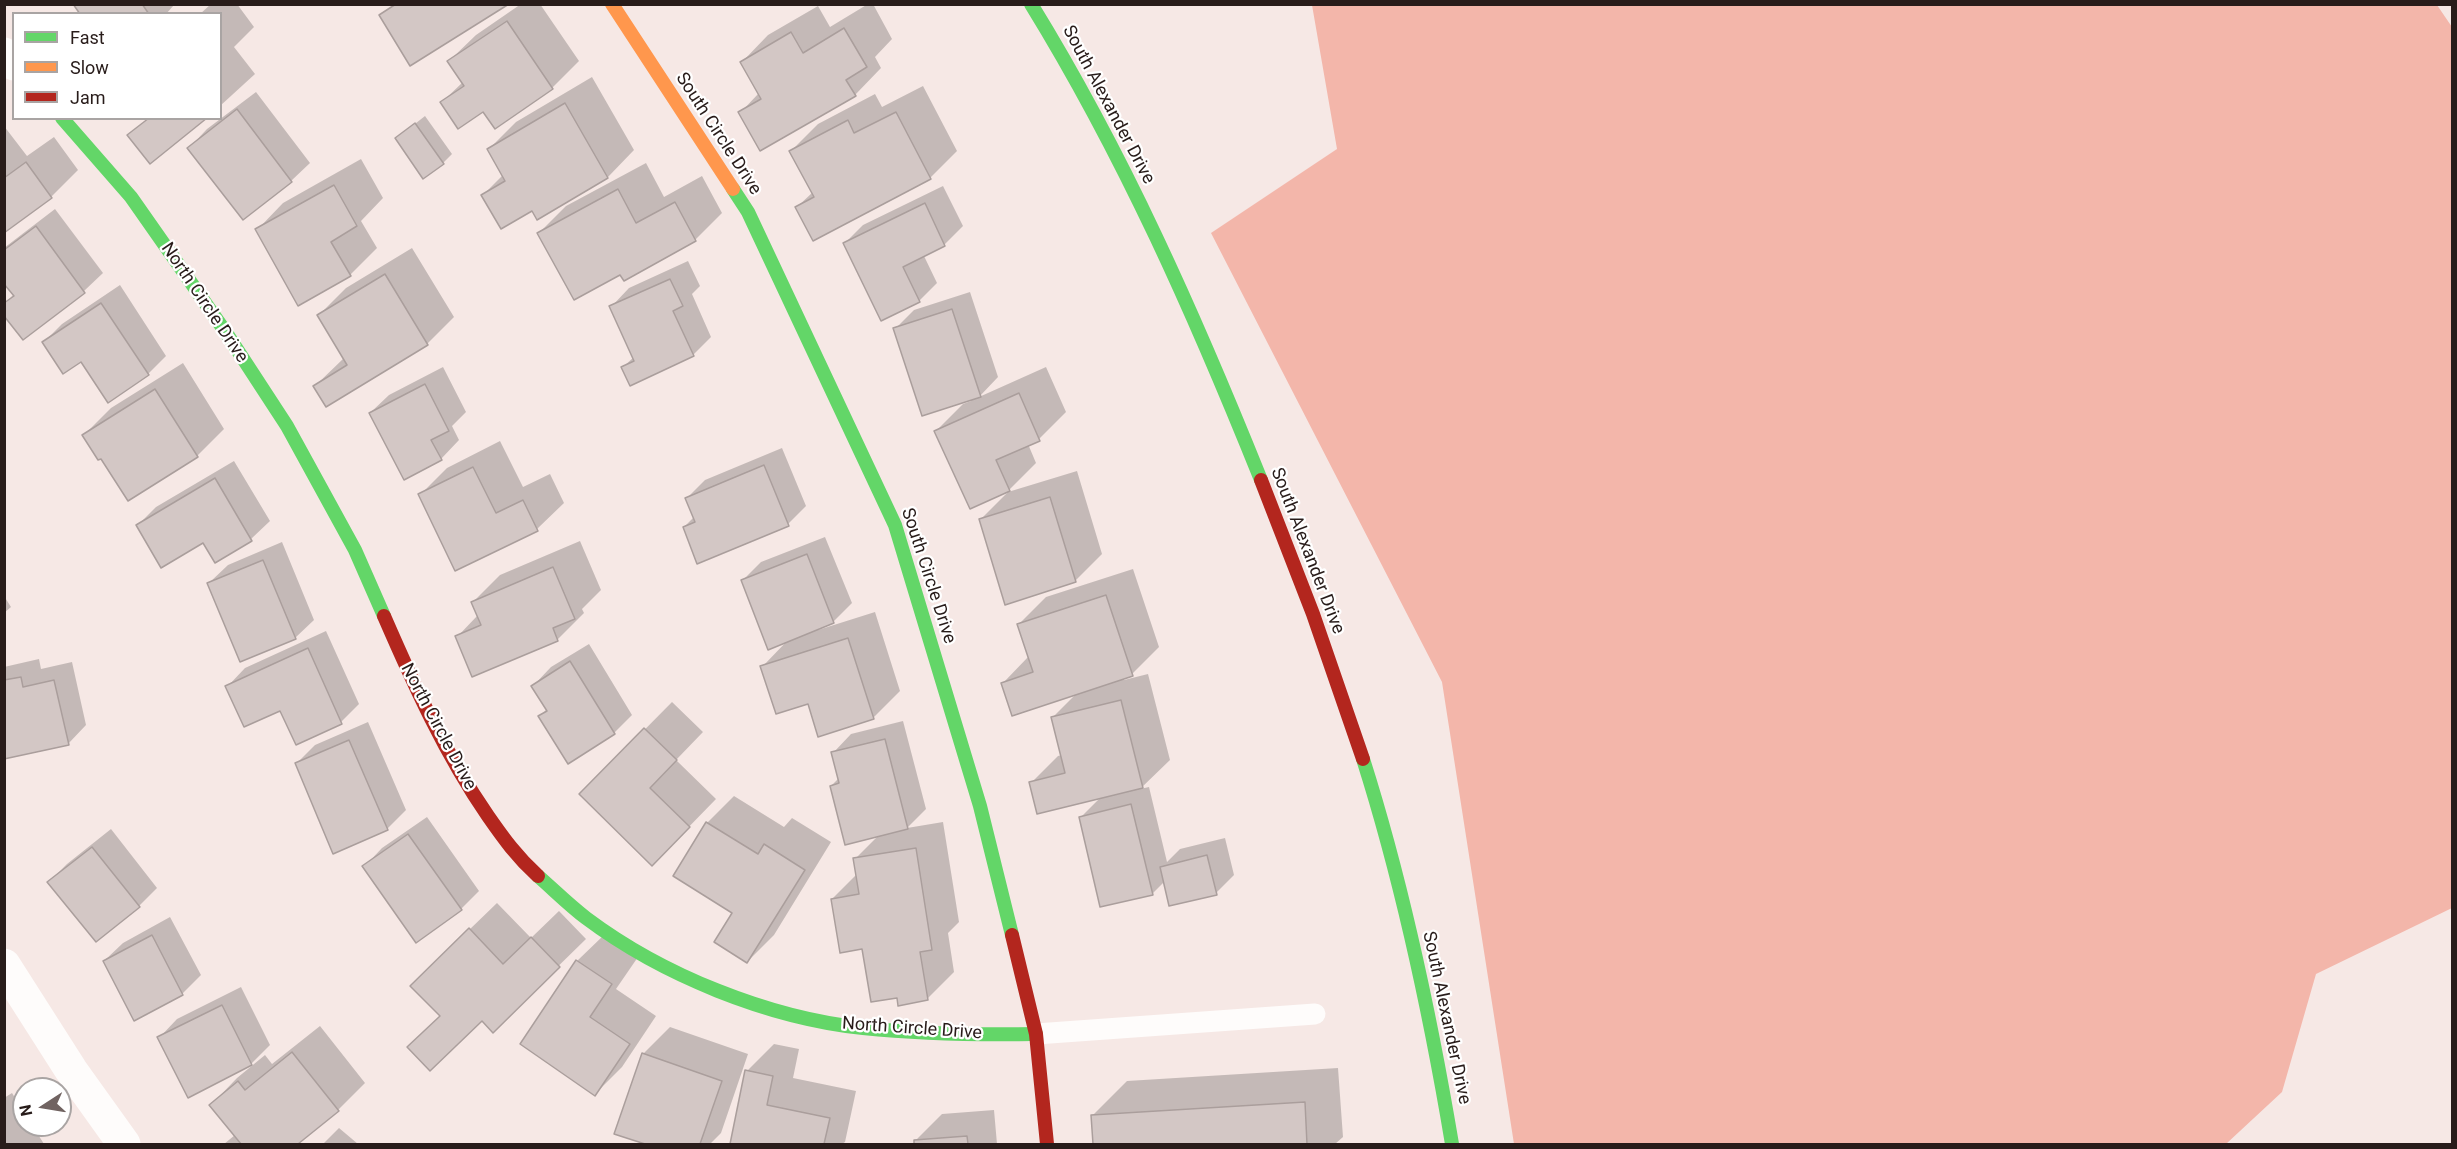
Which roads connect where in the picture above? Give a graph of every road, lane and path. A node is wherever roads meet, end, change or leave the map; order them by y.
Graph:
1 (612, 4) edge
2 (1031, 4) edge
3 (64, 120) edge
4 (4, 964) edge
5 (1315, 1014) dead end
6 (1036, 1034) junction
7 (124, 1144) edge
8 (1047, 1144) edge
9 (1452, 1144) edge

1 - 6 street, South Circle Drive
2 - 9 street, South Alexander Drive
3 - 6 street, North Circle Drive
4 - 7 street
5 - 6 lane
6 - 8 street, South Circle Drive

